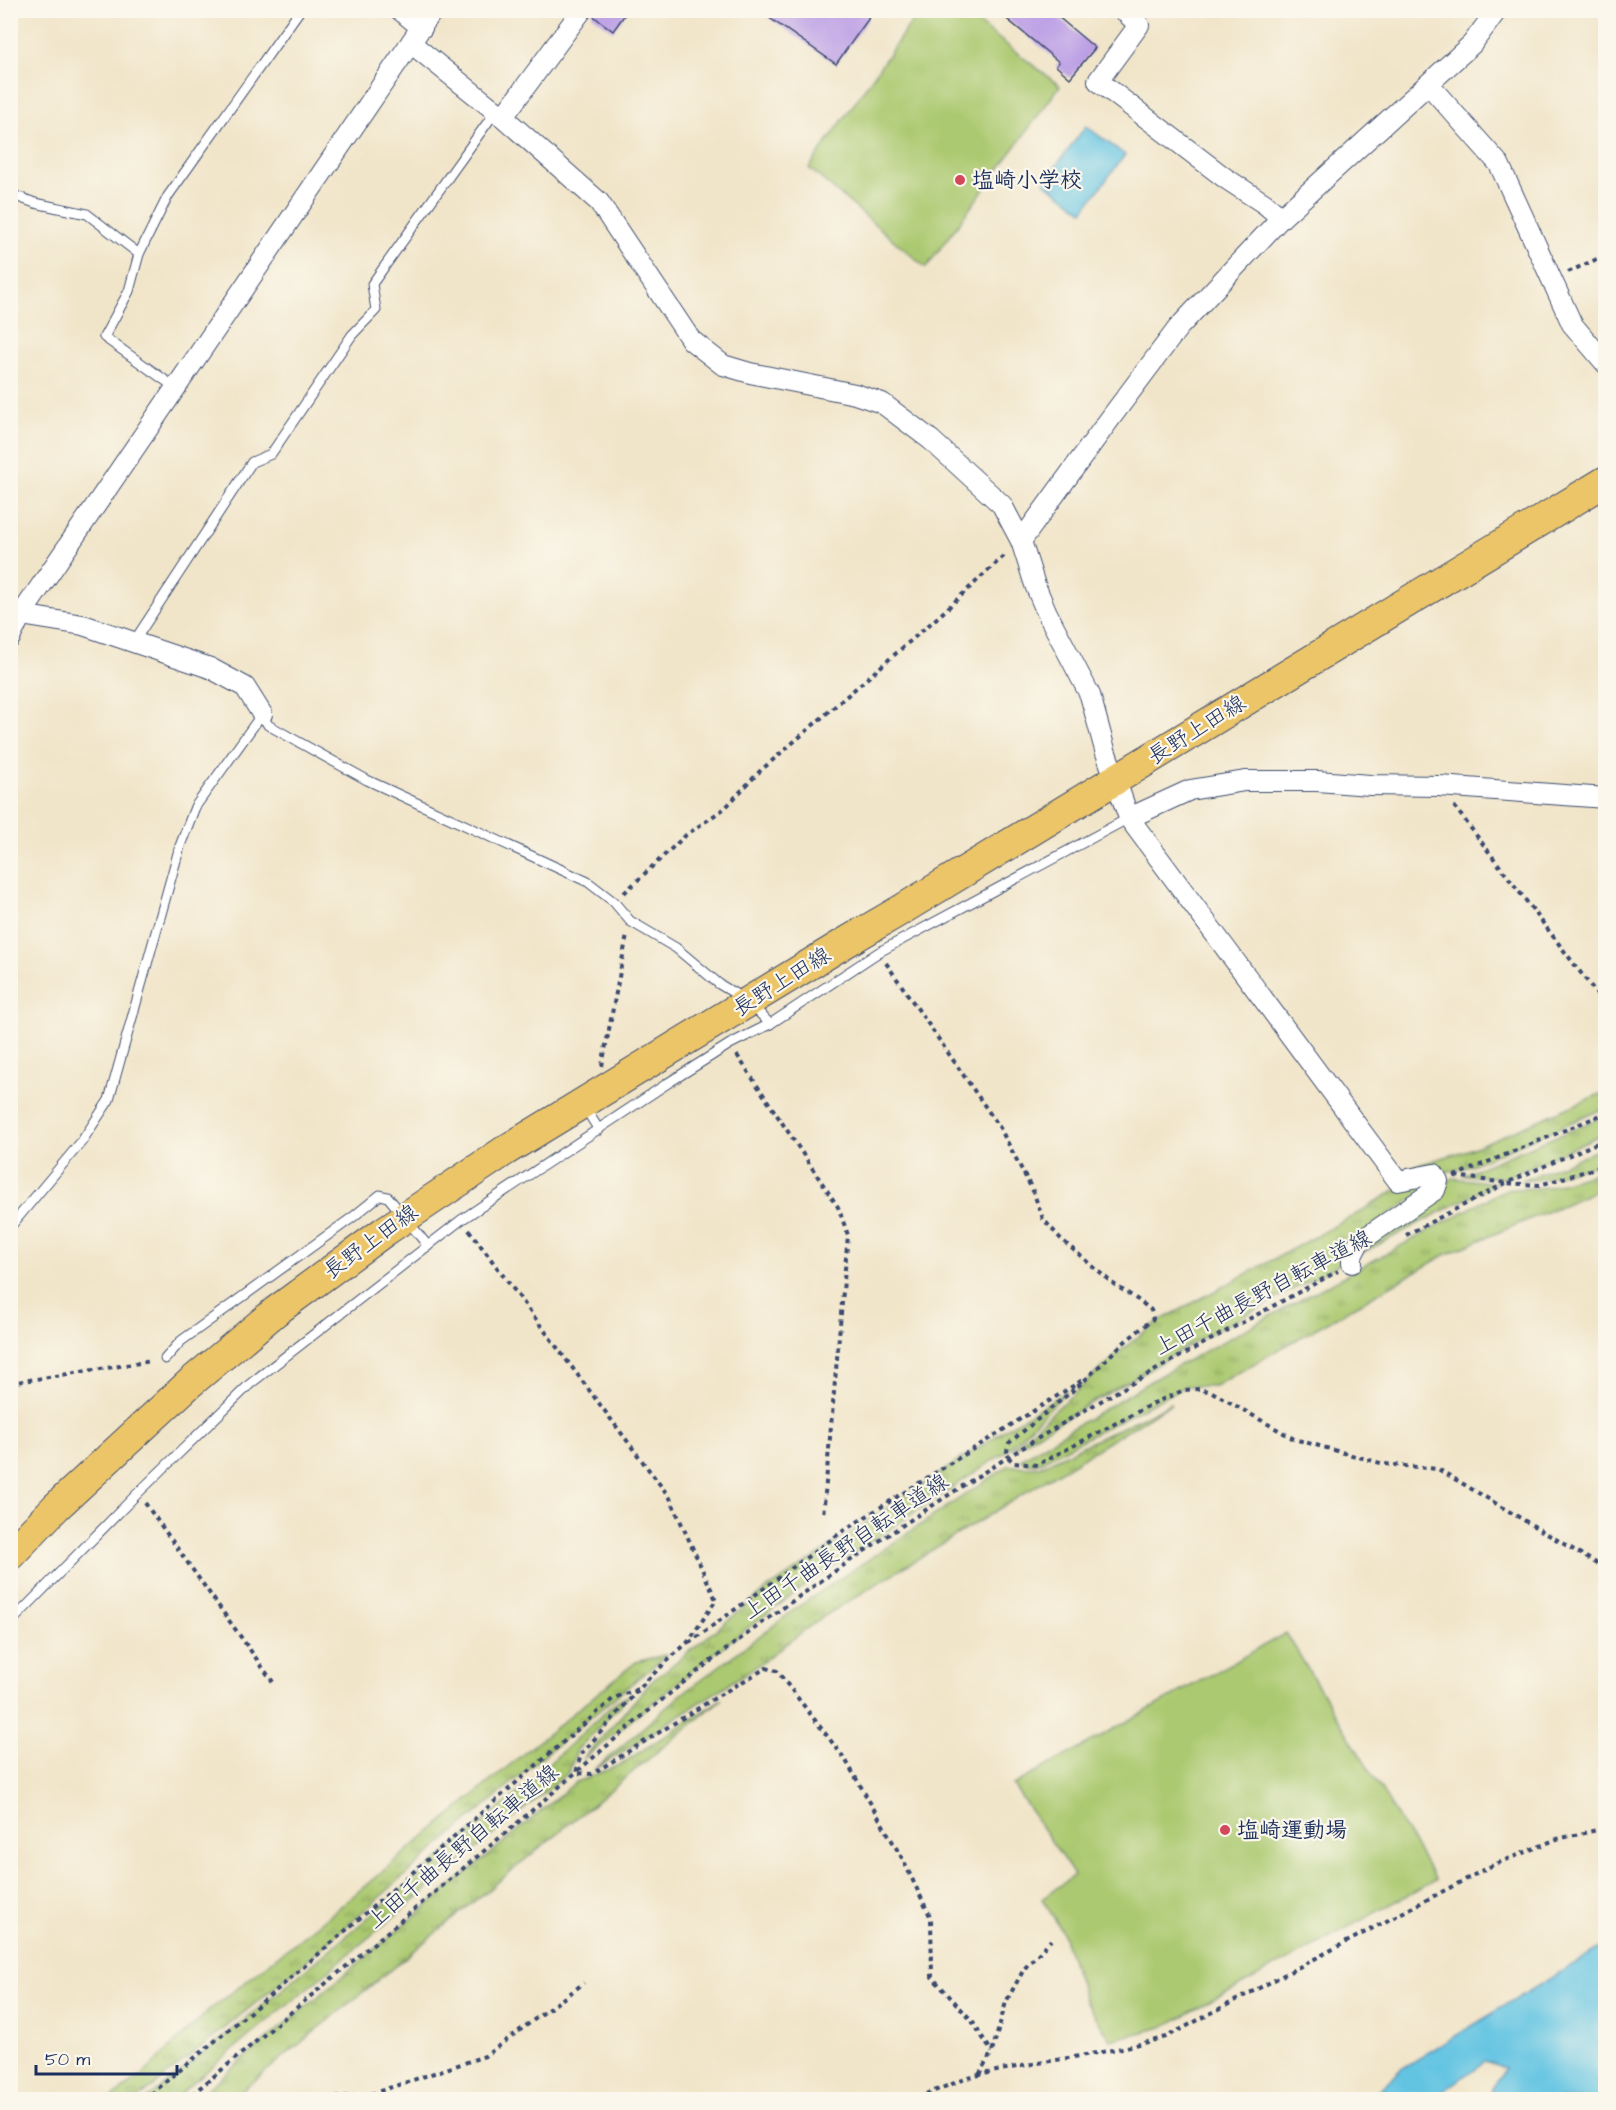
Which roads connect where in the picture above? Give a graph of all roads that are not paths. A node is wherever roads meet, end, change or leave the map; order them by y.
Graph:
1 (300, 10) edge
2 (400, 10) edge
3 (433, 10) edge
4 (582, 10) edge
5 (1123, 10) edge
6 (1497, 10) edge
7 (417, 36) junction
8 (1429, 85) junction
9 (499, 115) junction
10 (10, 194) edge
11 (1281, 218) junction
12 (139, 254) junction
13 (1605, 364) edge
14 (177, 388) junction
15 (1605, 481) edge
16 (1021, 541) junction
17 (16, 613) edge
18 (10, 638) edge
19 (133, 642) junction
20 (262, 714) junction
21 (1116, 780) junction
22 (1605, 798) edge
23 (1129, 818) junction
24 (748, 1002) junction
25 (770, 1024) junction
26 (583, 1104) junction
27 (599, 1130) junction
28 (405, 1217) junction
29 (10, 1227) edge
30 (428, 1245) junction
31 (1352, 1263) road end
32 (165, 1359) road end
33 (10, 1555) edge
34 (10, 1623) edge

1 - 12 lane
2 - 7 street
3 - 7 street
4 - 9 street
5 - 11 street
6 - 8 street
7 - 9 street
7 - 14 street
8 - 11 street
8 - 13 street
9 - 16 street
9 - 19 lane
10 - 12 lane
11 - 16 street
12 - 14 lane
14 - 17 street
15 - 21 main road, 長野上田線
16 - 21 street
17 - 18 street
17 - 19 street
19 - 20 street
20 - 24 lane
20 - 29 lane
21 - 23 street
21 - 24 main road, 長野上田線
22 - 23 street
23 - 25 lane
23 - 31 street
24 - 25 lane
24 - 26 main road, 長野上田線
25 - 27 lane
26 - 27 lane
26 - 28 main road, 長野上田線
27 - 30 lane
28 - 30 lane
28 - 32 lane
28 - 33 main road, 長野上田線
30 - 34 lane

